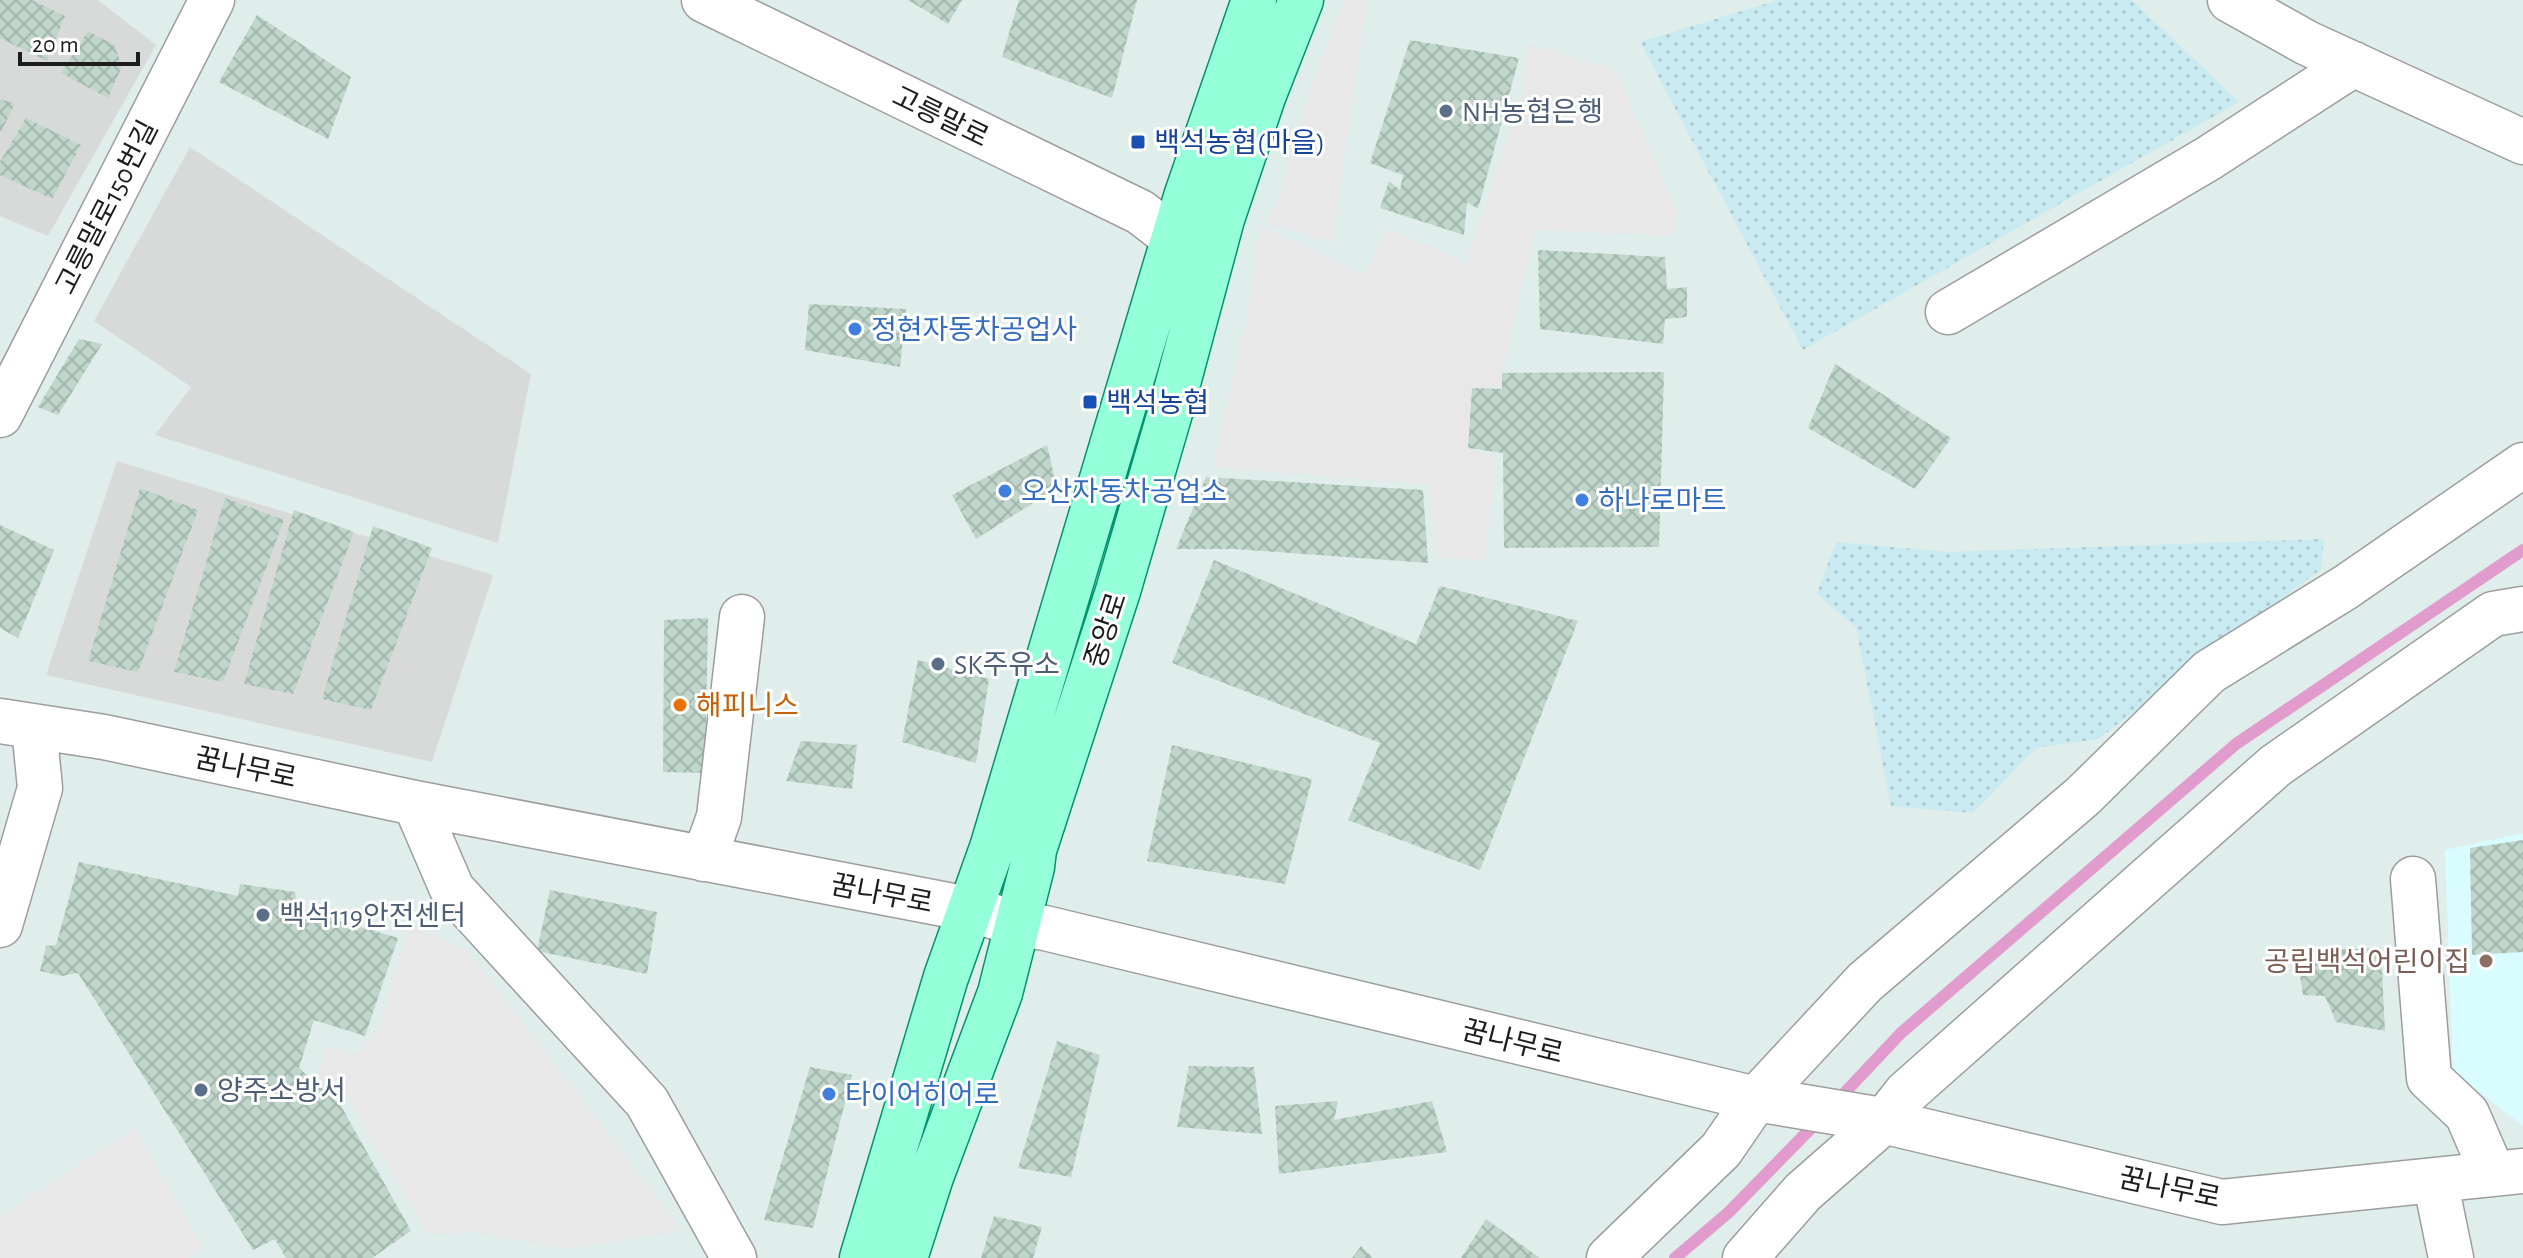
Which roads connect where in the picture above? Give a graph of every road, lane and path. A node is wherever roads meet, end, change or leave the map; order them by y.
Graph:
1 (212, 0) edge
2 (704, 0) edge
3 (1254, 0) edge
4 (1301, 0) edge
5 (2230, 0) edge
6 (2354, 64) junction
7 (2523, 142) edge
8 (1174, 238) junction
9 (1948, 312) dead end
10 (0, 415) edge
11 (2523, 465) edge
12 (2523, 609) edge
13 (742, 617) dead end
14 (17, 724) edge
15 (415, 803) junction
16 (704, 859) junction
17 (2413, 879) dead end
18 (969, 909) junction
19 (1018, 924) junction
20 (0, 925) edge
21 (1756, 1099) junction
22 (1877, 1119) junction
23 (2508, 1173) edge
24 (2435, 1180) junction
25 (1772, 1241) edge
26 (734, 1258) edge
27 (862, 1258) edge
28 (905, 1258) edge
29 (1609, 1258) edge
30 (1745, 1258) edge
31 (2451, 1258) edge

1 - 10 street, 고릉말로150번길
2 - 8 street, 고릉말로
3 - 8 main road, 중앙로
4 - 19 main road, 중앙로
5 - 6 street
6 - 7 street
6 - 9 street
8 - 18 main road, 중앙로
11 - 21 street
12 - 22 street
13 - 16 street
14 - 15 street, 꿈나무로
14 - 20 street
15 - 16 street, 꿈나무로
15 - 26 street
16 - 18 street, 꿈나무로
17 - 23 street
18 - 19 street, 꿈나무로
18 - 27 main road, 중앙로
19 - 21 street, 꿈나무로
19 - 28 main road, 중앙로
21 - 22 street, 꿈나무로
21 - 29 street
22 - 24 street, 꿈나무로
22 - 25 street
23 - 24 street, 꿈나무로
24 - 31 street
25 - 30 street

